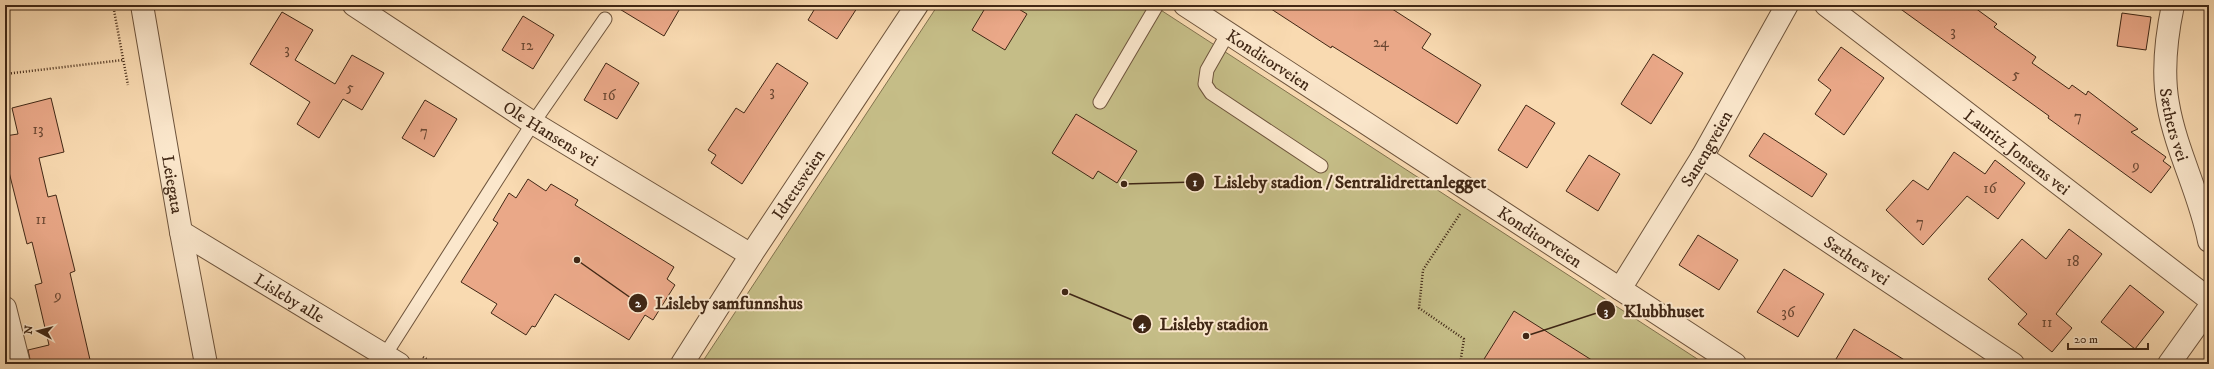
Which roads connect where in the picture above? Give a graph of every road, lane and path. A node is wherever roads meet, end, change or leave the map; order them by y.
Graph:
1 (142, 5) edge
2 (354, 5) edge
3 (917, 5) edge
4 (1157, 5) edge
5 (1185, 5) edge
6 (1788, 5) edge
7 (1826, 5) edge
8 (2173, 5) edge
9 (605, 19) dead end
10 (1228, 33) junction
11 (123, 60) dead end
12 (5, 74) edge
13 (1100, 102) dead end
14 (533, 123) junction
15 (1702, 157) junction
16 (1321, 166) dead end
17 (1473, 194) junction
18 (181, 232) junction
19 (2209, 241) edge
20 (751, 255) junction
21 (1620, 289) junction
22 (2209, 298) edge
23 (5, 308) edge
24 (2209, 308) edge
25 (392, 359) edge
26 (17, 364) edge
27 (206, 364) edge
28 (682, 364) edge
29 (1460, 364) edge
30 (1735, 364) edge
31 (2013, 364) edge
32 (2169, 364) edge

1 - 18 street, Leiegata
2 - 14 street, Ole Hansens vei
3 - 20 street, Idrettsveien
4 - 13 lane
5 - 10 street, Konditorveien
6 - 15 street, Sanengveien
7 - 22 street, Lauritz Jonsens vei
8 - 19 street, Sæthers vei
9 - 14 lane
10 - 16 lane
10 - 17 street, Konditorveien
11 - 12 path
14 - 20 street, Ole Hansens vei
14 - 25 lane
15 - 21 street, Sanengveien
15 - 31 street, Sæthers vei
17 - 21 street, Konditorveien
17 - 29 path
18 - 25 street, Lisleby alle
18 - 27 street, Leiegata
20 - 28 street, Idrettsveien
21 - 30 street, Konditorveien
23 - 26 street
24 - 32 street

